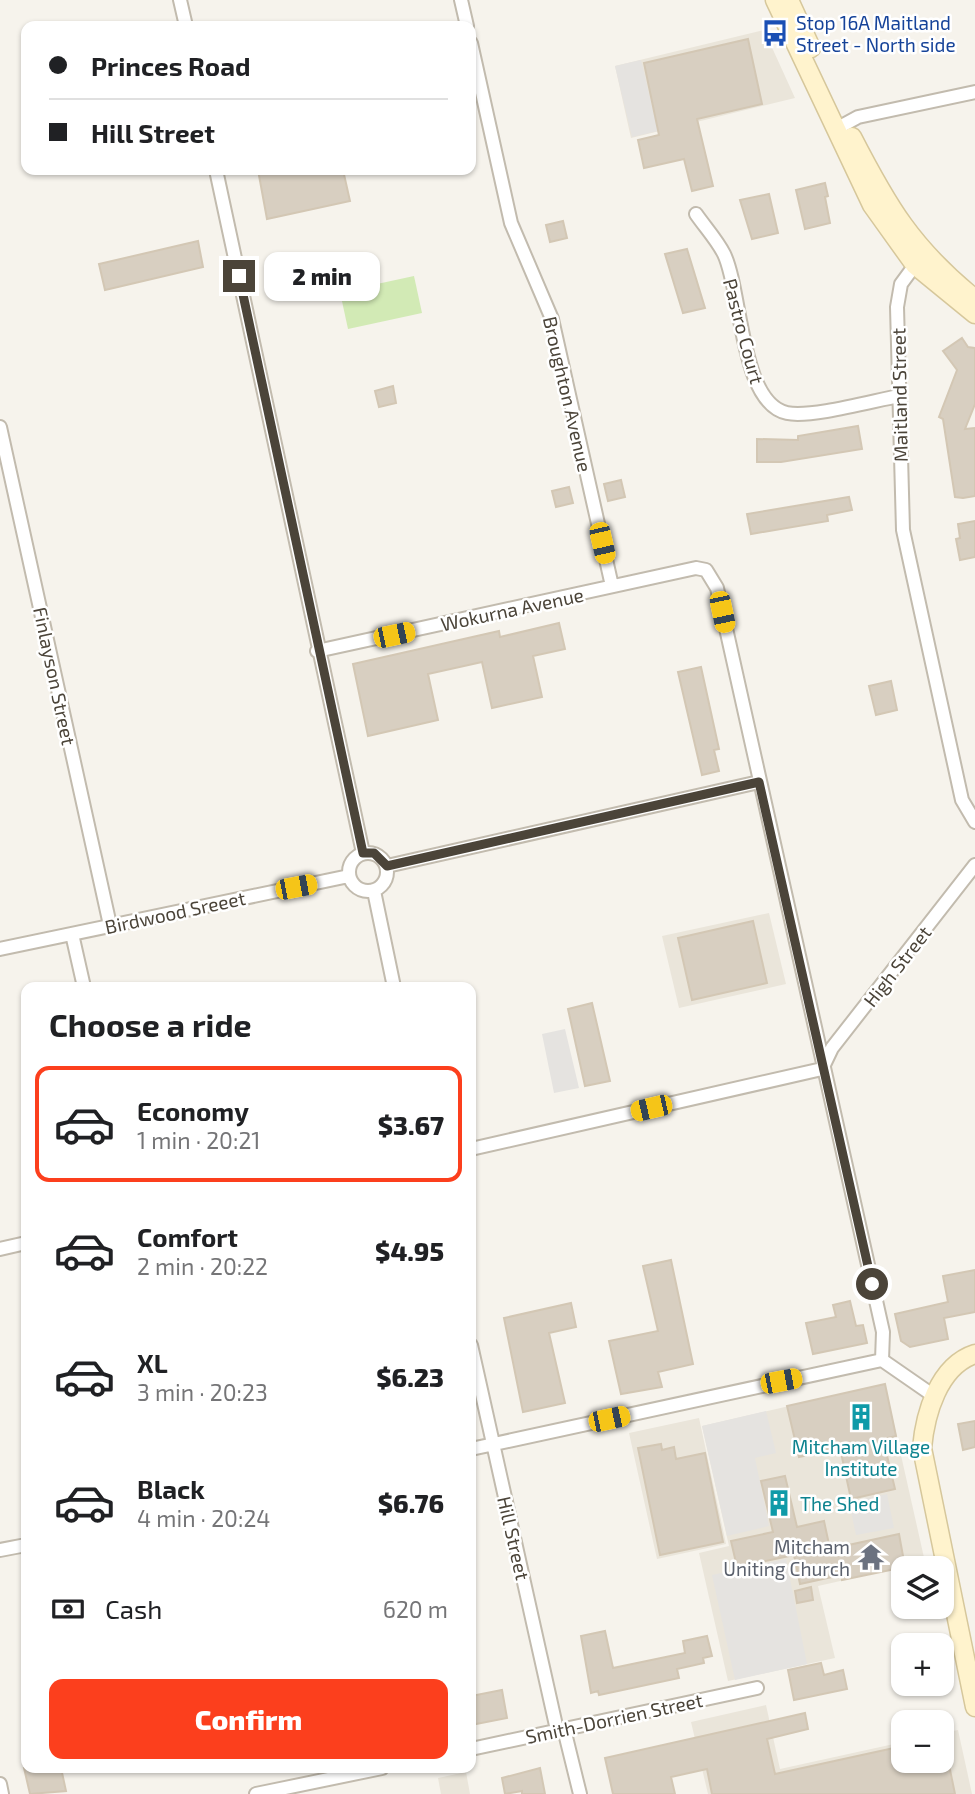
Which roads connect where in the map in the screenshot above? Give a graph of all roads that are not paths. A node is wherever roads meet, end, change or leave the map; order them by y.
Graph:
1 (180, 0) edge
2 (461, 0) edge
3 (775, 0) edge
4 (789, 0) edge
5 (185, 21) edge
6 (466, 21) edge
7 (476, 66) edge
8 (975, 92) edge
9 (841, 127) junction
10 (217, 175) edge
11 (696, 214) dead end
12 (915, 265) junction
13 (975, 299) edge
14 (975, 314) edge
15 (899, 396) junction
16 (0, 427) edge
17 (612, 586) junction
18 (317, 652) junction
19 (759, 782) junction
20 (975, 822) edge
21 (363, 853) junction
22 (975, 865) edge
23 (387, 866) junction
24 (349, 876) junction
25 (374, 891) junction
26 (110, 925) junction
27 (72, 934) junction
28 (0, 949) edge
29 (83, 982) edge
30 (393, 982) edge
31 (822, 1069) junction
32 (476, 1148) edge
33 (21, 1244) edge
34 (0, 1249) edge
35 (975, 1354) edge
36 (882, 1360) junction
37 (476, 1368) edge
38 (934, 1396) junction
39 (493, 1445) junction
40 (476, 1448) edge
41 (21, 1546) edge
42 (0, 1550) edge
43 (757, 1688) dead end
44 (975, 1707) edge
45 (561, 1730) junction
46 (476, 1748) edge
47 (359, 1773) edge
48 (0, 1784) edge
49 (2, 1794) edge
50 (257, 1794) edge
51 (580, 1794) edge

1 - 5 street
2 - 6 street
3 - 9 main road
4 - 9 main road
7 - 17 street, Broughton Avenue
8 - 9 street
9 - 12 main road
9 - 13 main road
10 - 18 street
11 - 15 street, Pastro Court
12 - 14 main road
12 - 15 street, Maitland Street
15 - 20 street, Maitland Street
16 - 26 street, Finlayson Street
17 - 18 street, Wokurna Avenue
17 - 19 street, Wokurna Avenue
18 - 21 street
19 - 23 street
19 - 31 street
21 - 23 street
21 - 24 street
22 - 31 street, High Street
23 - 25 street
24 - 25 street
24 - 26 street, Birdwood Sreeet
25 - 30 street
26 - 27 street, Birdwood Sreeet
27 - 28 street, Birdwood Sreeet
27 - 29 street
31 - 32 street
31 - 36 street
33 - 34 street
35 - 38 main road
36 - 38 street
36 - 39 street
37 - 39 street, Hill Street
38 - 44 main road
39 - 40 street
39 - 45 street, Hill Street
41 - 42 street
43 - 45 street, Smith-Dorrien Street
45 - 46 street, Smith-Dorrien Street
45 - 51 street, Hill Street
47 - 50 street
48 - 49 street

